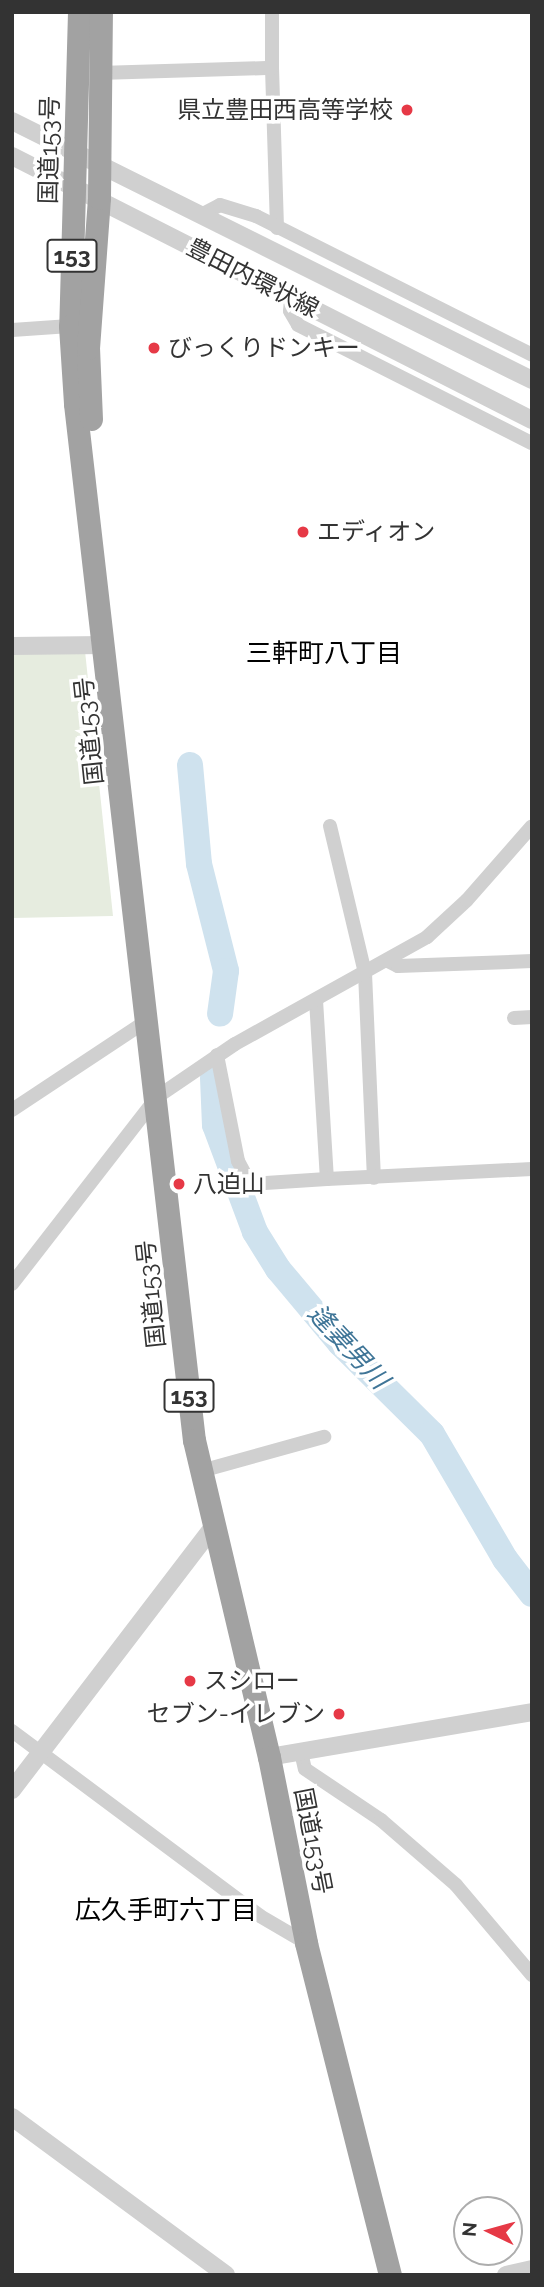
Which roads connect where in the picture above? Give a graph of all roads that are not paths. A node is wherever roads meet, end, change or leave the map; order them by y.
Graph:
1 (79, 12) edge
2 (101, 12) edge
3 (272, 12) edge
4 (272, 68) junction
5 (99, 73) junction
6 (12, 121) edge
7 (74, 152) junction
8 (12, 156) edge
9 (97, 160) junction
10 (74, 185) junction
11 (99, 198) junction
12 (203, 214) junction
13 (277, 228) junction
14 (291, 298) junction
15 (70, 326) junction
16 (12, 330) edge
17 (532, 355) edge
18 (532, 380) edge
19 (532, 420) edge
20 (532, 443) edge
21 (89, 499) junction
22 (105, 645) junction
23 (12, 646) edge
24 (330, 826) dead end
25 (532, 826) edge
26 (388, 961) junction
27 (532, 961) edge
28 (365, 974) junction
29 (316, 1000) junction
30 (532, 1017) edge
31 (514, 1018) dead end
32 (148, 1020) junction
33 (217, 1055) junction
34 (157, 1097) junction
35 (12, 1110) edge
36 (532, 1169) edge
37 (374, 1178) junction
38 (327, 1179) junction
39 (12, 1284) edge
40 (324, 1437) dead end
41 (201, 1471) junction
42 (212, 1528) junction
43 (532, 1712) edge
44 (12, 1731) edge
45 (39, 1751) junction
46 (301, 1752) junction
47 (269, 1757) junction
48 (12, 1790) edge
49 (306, 1943) junction
50 (532, 1975) edge
51 (12, 2116) edge
52 (532, 2269) edge
53 (226, 2275) edge
54 (390, 2275) edge
55 (506, 2275) edge

1 - 7 highway, 国道153号 / 153
2 - 5 highway, 国道153号 / 153
3 - 4 street
4 - 5 street
4 - 13 street
5 - 9 highway, 国道153号 / 153
6 - 7 street, 豊田内環状線
7 - 9 street, 豊田内環状線
7 - 10 highway, 国道153号 / 153
8 - 10 street, 豊田内環状線
9 - 11 highway, 国道153号 / 153
9 - 12 street, 豊田内環状線
10 - 11 street, 豊田内環状線
10 - 15 highway, 国道153号 / 153
11 - 14 street, 豊田内環状線
11 - 21 highway, 国道153号 / 153
12 - 13 street
12 - 18 street, 豊田内環状線
13 - 17 street
14 - 19 street, 豊田内環状線
14 - 20 street
15 - 16 street
15 - 21 highway, 国道153号 / 153
21 - 22 highway, 国道153号 / 153
22 - 23 street
22 - 32 highway, 国道153号 / 153
24 - 28 street
25 - 26 street
26 - 27 street
26 - 28 street
28 - 29 street
28 - 37 street
29 - 33 street
29 - 38 street
30 - 31 street
32 - 34 highway, 国道153号 / 153
32 - 35 street
33 - 34 street
33 - 38 street
34 - 39 street
34 - 41 highway, 国道153号 / 153
36 - 37 street
37 - 38 street
40 - 41 street
41 - 42 highway, 国道153号 / 153
42 - 45 street
42 - 47 highway, 国道153号 / 153
43 - 46 street
44 - 45 street
45 - 48 street
45 - 49 street
46 - 47 street
46 - 50 street
47 - 49 highway, 国道153号 / 153
49 - 54 highway, 国道153号 / 153
51 - 53 street
52 - 55 street

